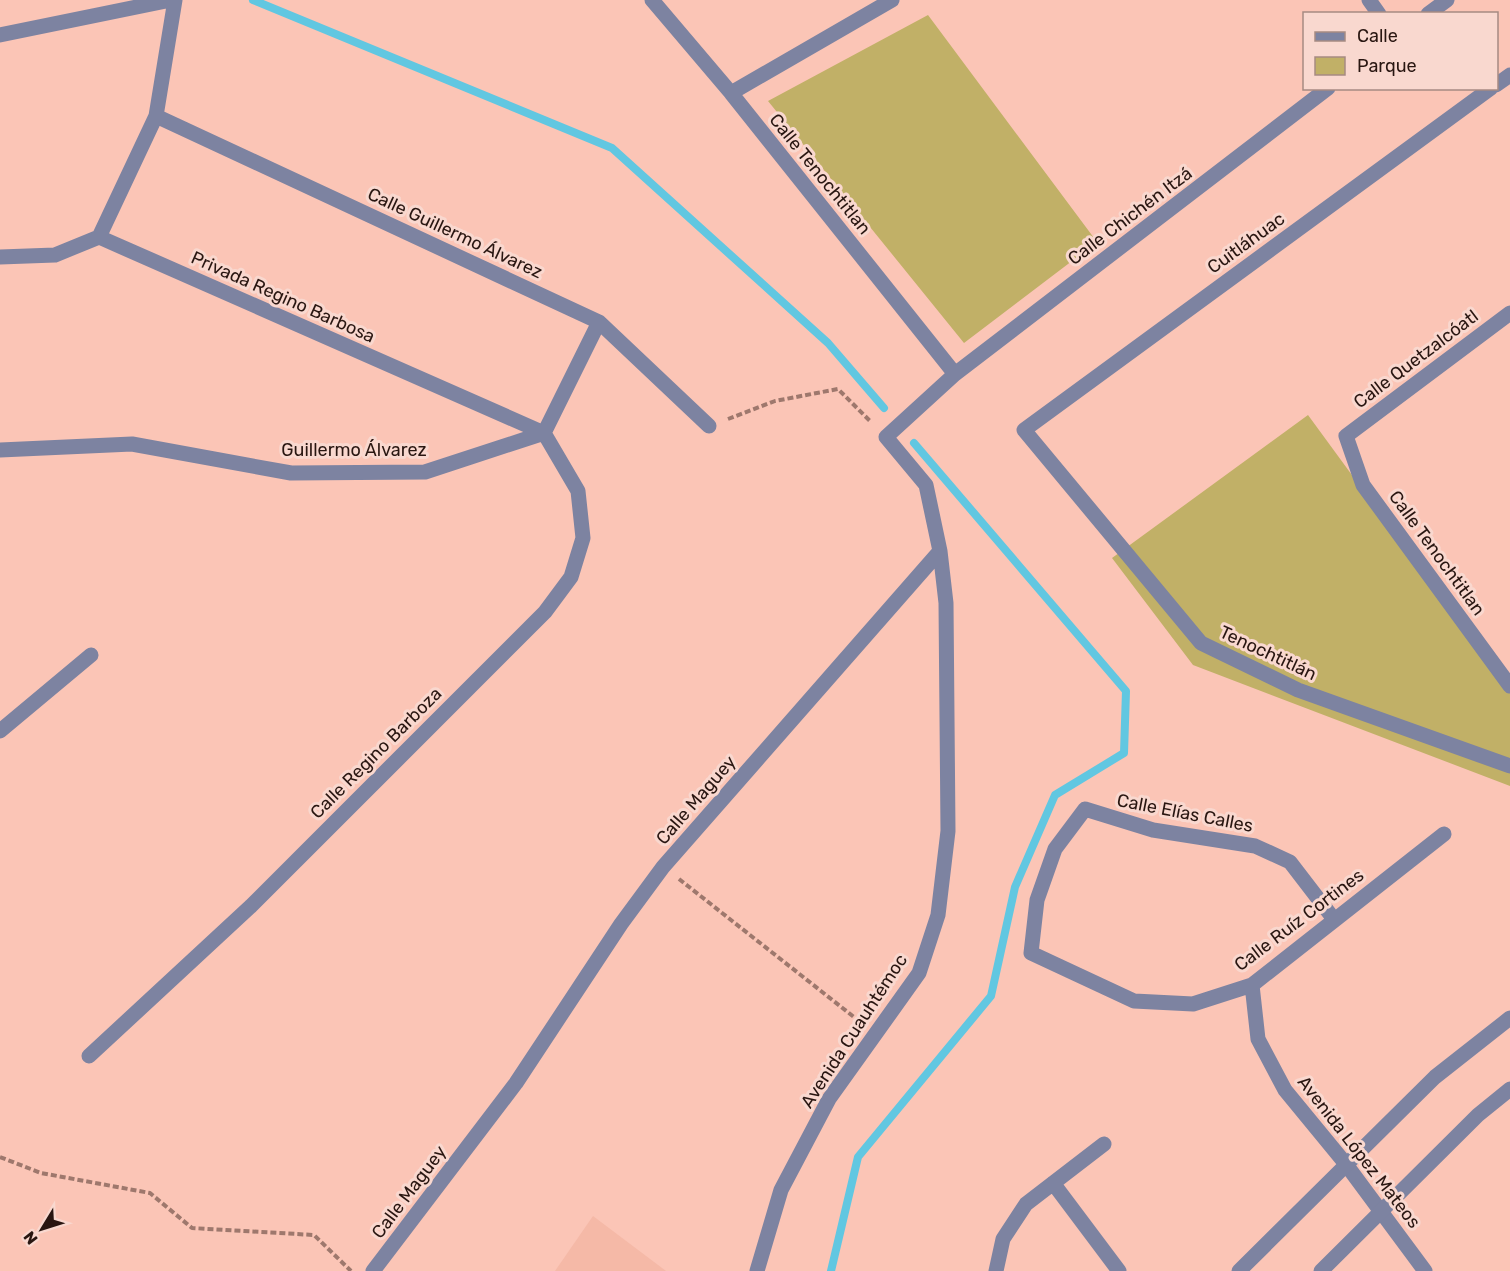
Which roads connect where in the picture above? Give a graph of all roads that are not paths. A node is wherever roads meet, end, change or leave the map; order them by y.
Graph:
1 (173, 0) edge
2 (652, 0) edge
3 (892, 0) edge
4 (1447, 0) edge
5 (1431, 12) edge
6 (0, 35) edge
7 (1325, 90) edge
8 (1488, 90) edge
9 (731, 93) junction
10 (156, 116) junction
11 (99, 237) junction
12 (0, 257) edge
13 (1510, 313) edge
14 (599, 322) junction
15 (955, 374) junction
16 (709, 426) road end
17 (1024, 430) joint
18 (544, 433) junction
19 (1346, 436) joint
20 (0, 450) edge
21 (940, 551) junction
22 (91, 655) dead end
23 (1510, 686) edge
24 (0, 731) edge
25 (1510, 766) edge
26 (1444, 834) dead end
27 (1333, 918) junction
28 (1031, 953) joint
29 (1251, 985) junction
30 (1510, 1018) edge
31 (89, 1056) dead end
32 (1510, 1089) edge
33 (1104, 1144) dead end
34 (1345, 1163) junction
35 (1053, 1183) junction
36 (1382, 1212) junction
37 (372, 1271) edge
38 (757, 1271) edge
39 (996, 1271) edge
40 (1119, 1271) edge
41 (1239, 1271) edge
42 (1321, 1271) edge
43 (1425, 1271) edge

1 - 6 street
1 - 10 street
2 - 9 street, Calle Tenochtitlan
3 - 9 street
4 - 5 street
7 - 15 street, Calle Chichén Itzá
8 - 17 street, Cuitláhuac
9 - 15 street, Calle Tenochtitlan
10 - 11 street
10 - 14 street, Calle Guillermo Álvarez
11 - 12 street
11 - 18 street, Privada Regino Barbosa
13 - 19 street, Calle Quetzalcóatl
14 - 16 street, Calle Guillermo Álvarez
14 - 18 street
15 - 21 street
17 - 25 street, Tenochtitlán
18 - 20 street, Guillermo Álvarez
18 - 31 street, Calle Regino Barboza
19 - 23 street, Calle Tenochtitlan
21 - 37 street, Calle Maguey
21 - 38 street, Avenida Cuauhtémoc
22 - 24 street
26 - 27 street, Calle Ruíz Cortines
27 - 28 street, Calle Elías Calles
27 - 29 street, Calle Ruíz Cortines
28 - 29 street, Calle Ruíz Cortines
29 - 34 street, Avenida López Mateos
30 - 34 street
32 - 36 street
33 - 35 street
34 - 36 street, Avenida López Mateos
34 - 41 street
35 - 39 street
35 - 40 street
36 - 42 street
36 - 43 street, Avenida López Mateos

